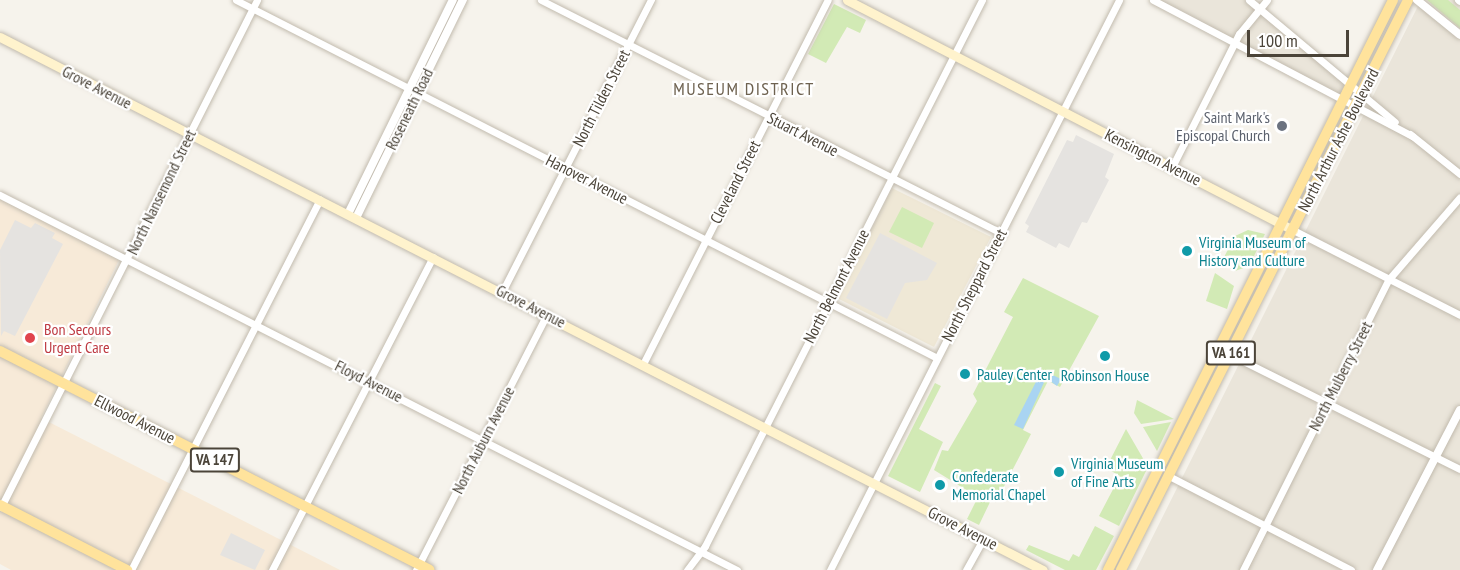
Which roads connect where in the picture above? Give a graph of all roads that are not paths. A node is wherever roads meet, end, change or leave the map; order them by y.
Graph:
1 (236, 0) edge
2 (257, 0) edge
3 (453, 0) edge
4 (463, 0) edge
5 (541, 0) edge
6 (651, 0) edge
7 (828, 0) edge
8 (847, 0) edge
9 (982, 0) edge
10 (1119, 0) edge
11 (1153, 0) edge
12 (1249, 0) edge
13 (1267, 0) edge
14 (1393, 0) edge
15 (1408, 0) edge
16 (1418, 0) edge
17 (253, 9) junction
18 (1260, 9) junction
19 (0, 32) edge
20 (1460, 35) edge
21 (0, 37) edge
22 (1235, 42) junction
23 (628, 44) junction
24 (17, 45) junction
25 (954, 55) junction
26 (1350, 85) junction
27 (413, 91) junction
28 (1344, 98) junction
29 (1359, 99) junction
30 (1063, 111) junction
31 (769, 116) junction
32 (190, 134) junction
33 (1172, 167) junction
34 (565, 168) junction
35 (1460, 174) edge
36 (891, 179) junction
37 (0, 195) edge
38 (1460, 196) edge
39 (320, 200) junction
40 (352, 216) junction
41 (1281, 223) junction
42 (1293, 230) junction
43 (1001, 233) junction
44 (706, 240) junction
45 (433, 257) junction
46 (128, 259) junction
47 (1389, 279) junction
48 (502, 292) junction
49 (828, 302) junction
50 (547, 314) junction
51 (1460, 315) edge
52 (256, 324) junction
53 (1219, 349) junction
54 (0, 351) edge
55 (1230, 354) junction
56 (937, 358) junction
57 (643, 364) junction
58 (369, 381) junction
59 (64, 384) junction
60 (1327, 402) junction
61 (1460, 410) edge
62 (766, 427) junction
63 (483, 440) junction
64 (192, 448) junction
65 (1435, 456) junction
66 (1460, 469) edge
67 (1163, 472) junction
68 (874, 483) junction
69 (305, 506) junction
70 (1, 507) edge
71 (1265, 527) junction
72 (983, 539) junction
73 (700, 551) junction
74 (422, 568) edge
75 (129, 570) edge
76 (272, 570) edge
77 (687, 570) edge
78 (737, 570) edge
79 (830, 570) edge
80 (966, 570) edge
81 (1044, 570) edge
82 (1108, 570) edge
83 (1121, 570) edge
84 (1243, 570) edge
85 (1351, 570) edge
86 (1377, 570) edge

1 - 17 street, Hanover Avenue
2 - 17 street, North Nansemond Street
3 - 27 street, Roseneath Road
4 - 27 street, Roseneath Road
5 - 23 street, Stuart Avenue
6 - 23 street, North Tilden Street
7 - 31 street, Cleveland Street
8 - 25 main road, Kensington Avenue
9 - 25 street, North Belmont Avenue
10 - 30 street, North Sheppard Street
11 - 22 street
12 - 18 street
13 - 18 street
14 - 26 main road, North Arthur Ashe Boulevard / VA 161
15 - 29 main road, North Arthur Ashe Boulevard / VA 161
16 - 20 street
17 - 27 street, Hanover Avenue
17 - 32 street, North Nansemond Street
18 - 22 street
18 - 26 street
19 - 24 main road, Grove Avenue
21 - 24 main road, Grove Avenue
22 - 28 street
22 - 33 street
23 - 31 street, Stuart Avenue
23 - 34 street, North Tilden Street
24 - 32 main road, Grove Avenue
25 - 30 main road, Kensington Avenue
25 - 36 street, North Belmont Avenue
26 - 28 main road, North Arthur Ashe Boulevard / VA 161
26 - 29 street
27 - 34 street, Hanover Avenue
27 - 40 street, Roseneath Road
28 - 29 street
28 - 41 main road, North Arthur Ashe Boulevard / VA 161
29 - 35 street
29 - 42 main road, North Arthur Ashe Boulevard / VA 161
30 - 33 main road, Kensington Avenue
30 - 43 street, North Sheppard Street
31 - 36 street, Stuart Avenue
31 - 44 street, Cleveland Street
32 - 39 main road, Grove Avenue
32 - 46 street, North Nansemond Street
33 - 41 main road, Kensington Avenue
34 - 44 street, Hanover Avenue
34 - 48 street, North Tilden Street
36 - 43 street, Stuart Avenue
36 - 49 street, North Belmont Avenue
37 - 46 street, Floyd Avenue
38 - 47 street, North Mulberry Street
39 - 40 main road, Grove Avenue
39 - 52 street
40 - 45 main road, Grove Avenue
41 - 42 main road, Kensington Avenue
41 - 53 main road, North Arthur Ashe Boulevard / VA 161
42 - 47 street, Kensington Avenue
42 - 55 main road, North Arthur Ashe Boulevard / VA 161
43 - 56 street, North Sheppard Street
44 - 49 street, Hanover Avenue
44 - 57 street, Cleveland Street
45 - 48 main road, Grove Avenue
45 - 58 street
46 - 52 street, Floyd Avenue
46 - 59 street, North Nansemond Street
47 - 51 street, Kensington Avenue
47 - 60 street, North Mulberry Street
48 - 50 main road, Grove Avenue
49 - 56 street, Hanover Avenue
49 - 62 street, North Belmont Avenue
50 - 57 main road, Grove Avenue
50 - 63 street, North Auburn Avenue
52 - 58 street, Floyd Avenue
52 - 64 street
53 - 55 street
53 - 67 main road, North Arthur Ashe Boulevard / VA 161
54 - 59 main road, Ellwood Avenue / VA 147
55 - 60 street
55 - 67 main road, North Arthur Ashe Boulevard / VA 161
56 - 68 street, North Sheppard Street
57 - 62 main road, Grove Avenue
58 - 63 street, Floyd Avenue
58 - 69 street
59 - 64 main road, Ellwood Avenue / VA 147
59 - 70 street, North Nansemond Street
60 - 65 street
60 - 71 street, North Mulberry Street
61 - 65 street
62 - 68 main road, Grove Avenue
62 - 73 street, North Belmont Avenue
63 - 73 street, Floyd Avenue
63 - 74 street, North Auburn Avenue
64 - 69 main road, Ellwood Avenue / VA 147
64 - 75 street
65 - 66 street
65 - 86 street
67 - 71 street
67 - 82 main road, North Arthur Ashe Boulevard / VA 161
67 - 83 main road, North Arthur Ashe Boulevard / VA 161
68 - 72 main road, Grove Avenue
68 - 79 street, North Sheppard Street
69 - 74 main road, Ellwood Avenue / VA 147
69 - 76 street
70 - 75 main road
71 - 84 street, North Mulberry Street
71 - 85 street
72 - 80 street
72 - 81 main road, Grove Avenue
73 - 77 street, North Belmont Avenue
73 - 78 street, Floyd Avenue

